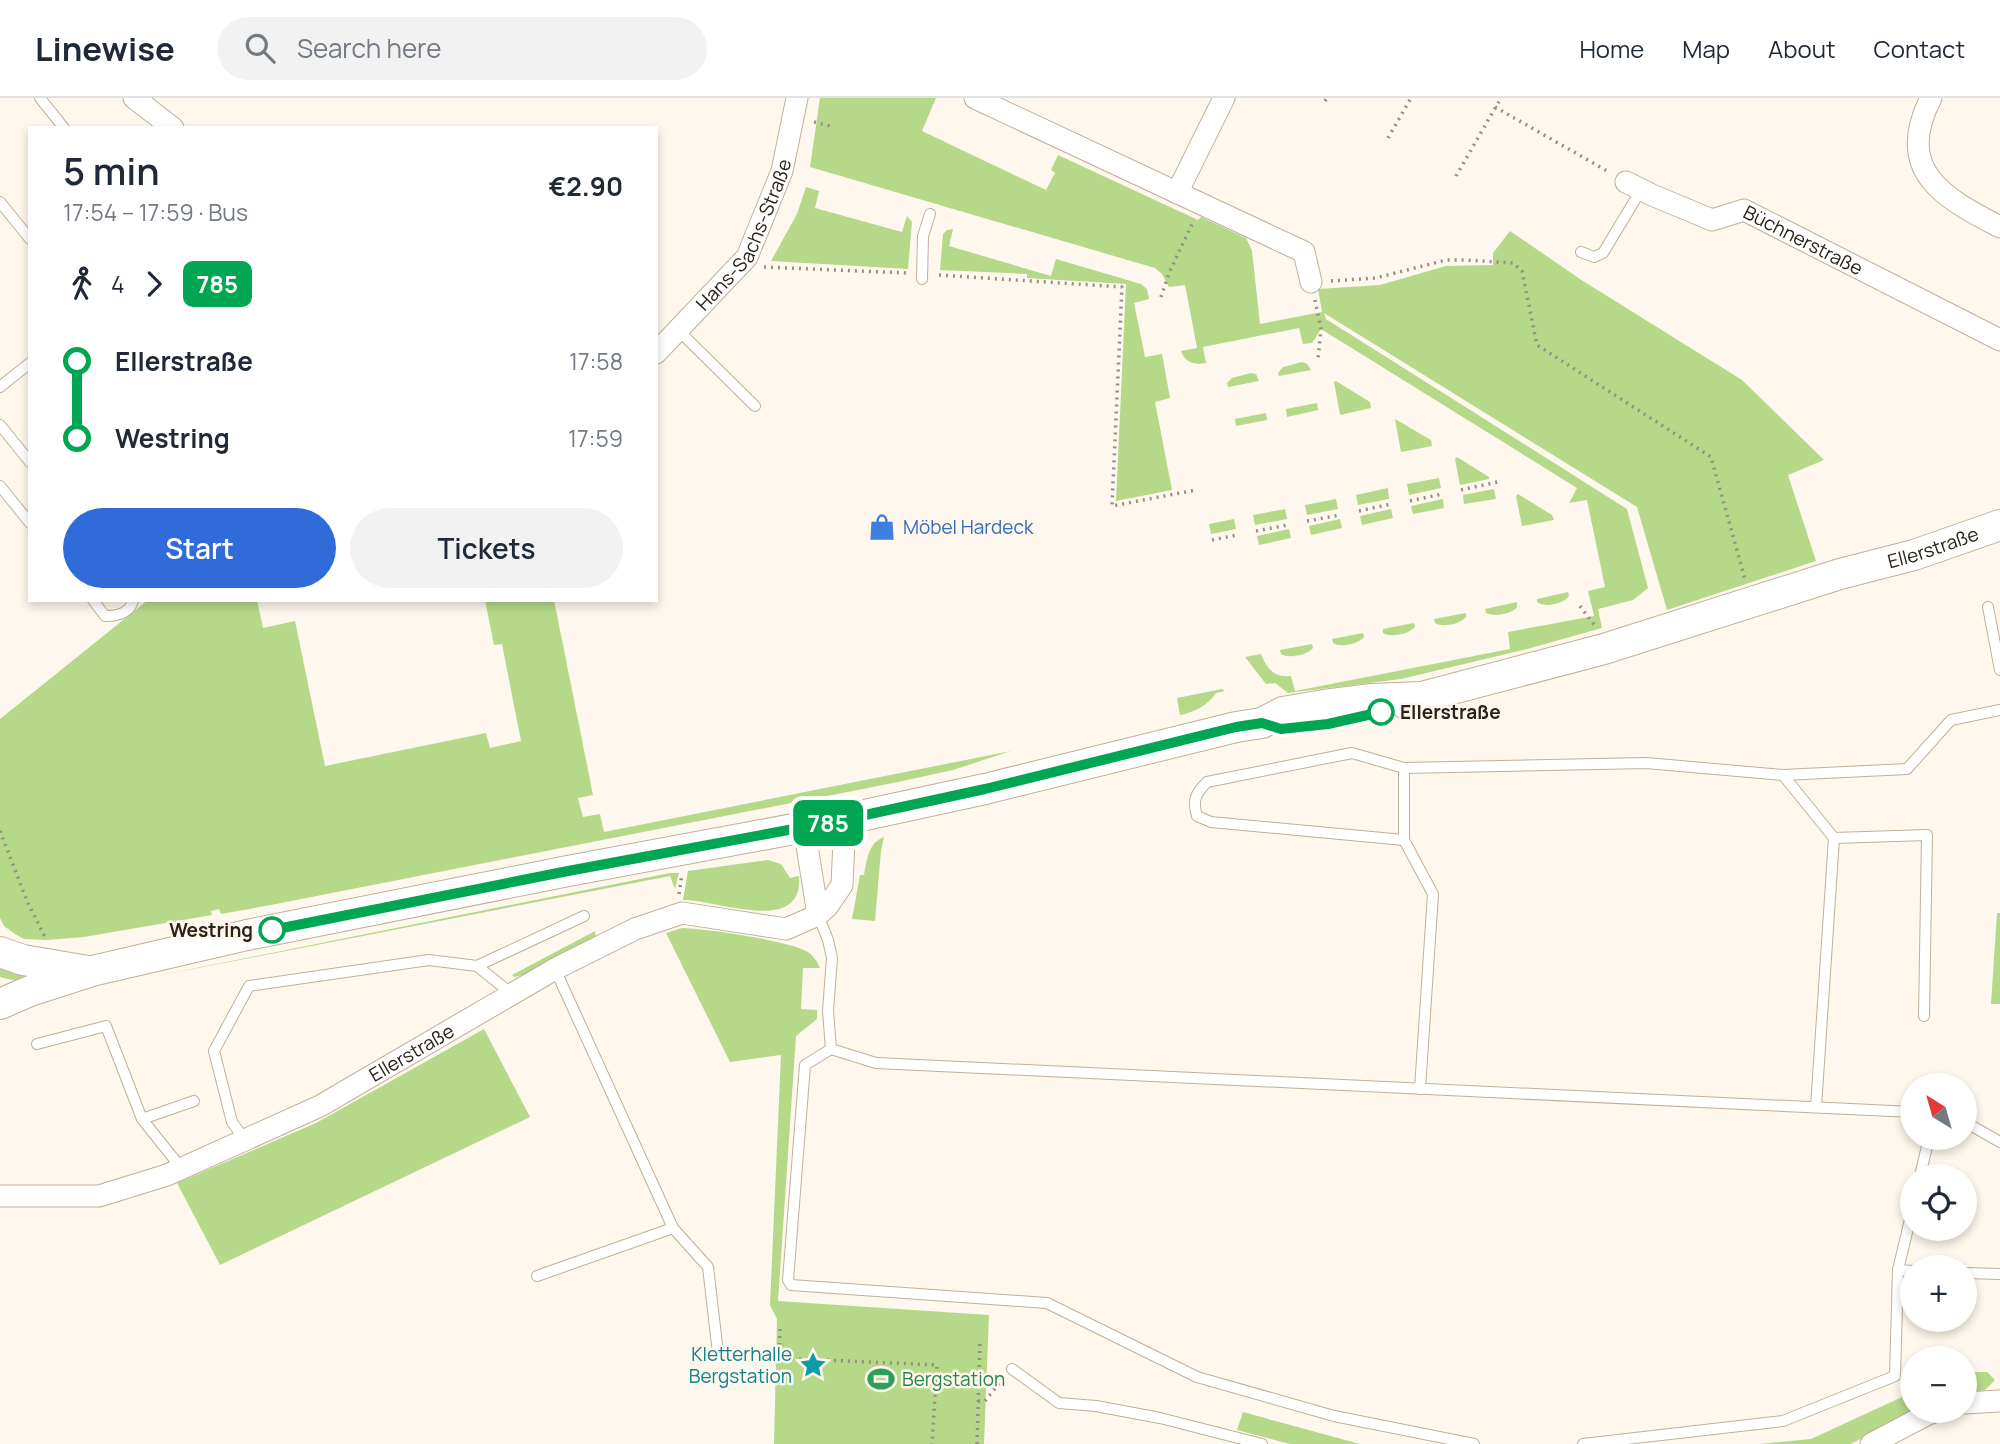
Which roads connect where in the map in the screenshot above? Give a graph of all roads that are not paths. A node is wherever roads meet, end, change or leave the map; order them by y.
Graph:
1 (40, 98) edge
2 (134, 98) edge
3 (797, 98) edge
4 (975, 98) edge
5 (1224, 98) edge
6 (1931, 98) edge
7 (62, 126) edge
8 (167, 126) edge
9 (1633, 186) joint
10 (1177, 193) junction
11 (0, 202) edge
12 (930, 214) dead end
13 (2000, 227) edge
14 (28, 237) edge
15 (1581, 252) dead end
16 (922, 276) road end
17 (1311, 282) road end
18 (678, 330) junction
19 (2000, 340) edge
20 (658, 351) edge
21 (28, 365) edge
22 (0, 387) edge
23 (755, 406) dead end
24 (0, 425) edge
25 (28, 460) edge
26 (0, 486) edge
27 (28, 521) edge
28 (2000, 525) edge
29 (94, 602) edge
30 (133, 602) edge
31 (1988, 607) dead end
32 (2000, 670) edge
33 (2000, 710) edge
34 (1404, 768) junction
35 (1783, 775) junction
36 (842, 820) junction
37 (804, 827) junction
38 (1834, 838) junction
39 (1404, 840) junction
40 (818, 915) junction
41 (584, 916) dead end
42 (0, 952) edge
43 (477, 966) junction
44 (555, 969) junction
45 (92, 971) junction
46 (0, 984) edge
47 (30, 992) junction
48 (512, 994) junction
49 (0, 1004) edge
50 (1924, 1016) dead end
51 (37, 1044) dead end
52 (831, 1049) junction
53 (1420, 1089) junction
54 (194, 1101) dead end
55 (1816, 1107) junction
56 (1900, 1111) edge
57 (142, 1119) junction
58 (1978, 1129) edge
59 (245, 1140) junction
60 (2000, 1142) edge
61 (183, 1168) junction
62 (0, 1196) edge
63 (673, 1228) junction
64 (1905, 1241) edge
65 (1898, 1270) joint
66 (1977, 1273) edge
67 (2000, 1274) edge
68 (537, 1276) dead end
69 (718, 1353) dead end
70 (1012, 1369) road end
71 (2000, 1401) edge
72 (1977, 1403) edge
73 (1911, 1423) edge
74 (1262, 1444) edge
75 (1474, 1444) edge
76 (1583, 1444) edge
77 (1871, 1444) edge

1 - 7 lane
2 - 8 street
3 - 18 street, Hans-Sachs-Straße
4 - 10 street
5 - 10 street
6 - 13 street
9 - 15 lane
9 - 19 street, Büchnerstraße
10 - 17 street
11 - 14 lane
12 - 16 lane
18 - 20 street, Hans-Sachs-Straße
18 - 23 lane
21 - 22 lane
24 - 25 lane
26 - 27 lane
28 - 36 main road, Ellerstraße
29 - 30 lane
31 - 32 lane
33 - 35 lane
34 - 35 lane
34 - 39 lane
34 - 39 lane
35 - 38 lane
36 - 37 main road, Ellerstraße
36 - 40 street, Ellerstraße
37 - 40 street
37 - 45 main road, Ellerstraße
38 - 50 lane
38 - 55 lane
39 - 53 lane
40 - 44 street, Ellerstraße
40 - 52 lane
41 - 43 lane
42 - 45 main road, Ellerstraße
43 - 48 lane
43 - 59 lane
44 - 48 street, Ellerstraße
44 - 63 lane
45 - 47 main road, Ellerstraße
46 - 47 main road
47 - 49 main road, Ellerstraße
48 - 59 street, Ellerstraße
51 - 57 lane
52 - 53 lane
52 - 75 lane
53 - 55 lane
54 - 57 lane
55 - 56 lane
57 - 61 lane
58 - 60 lane
59 - 61 street, Ellerstraße
61 - 62 street, Ellerstraße
63 - 68 lane
63 - 69 lane
64 - 65 lane
65 - 76 lane
66 - 67 lane
70 - 74 lane
71 - 72 street
73 - 77 street

